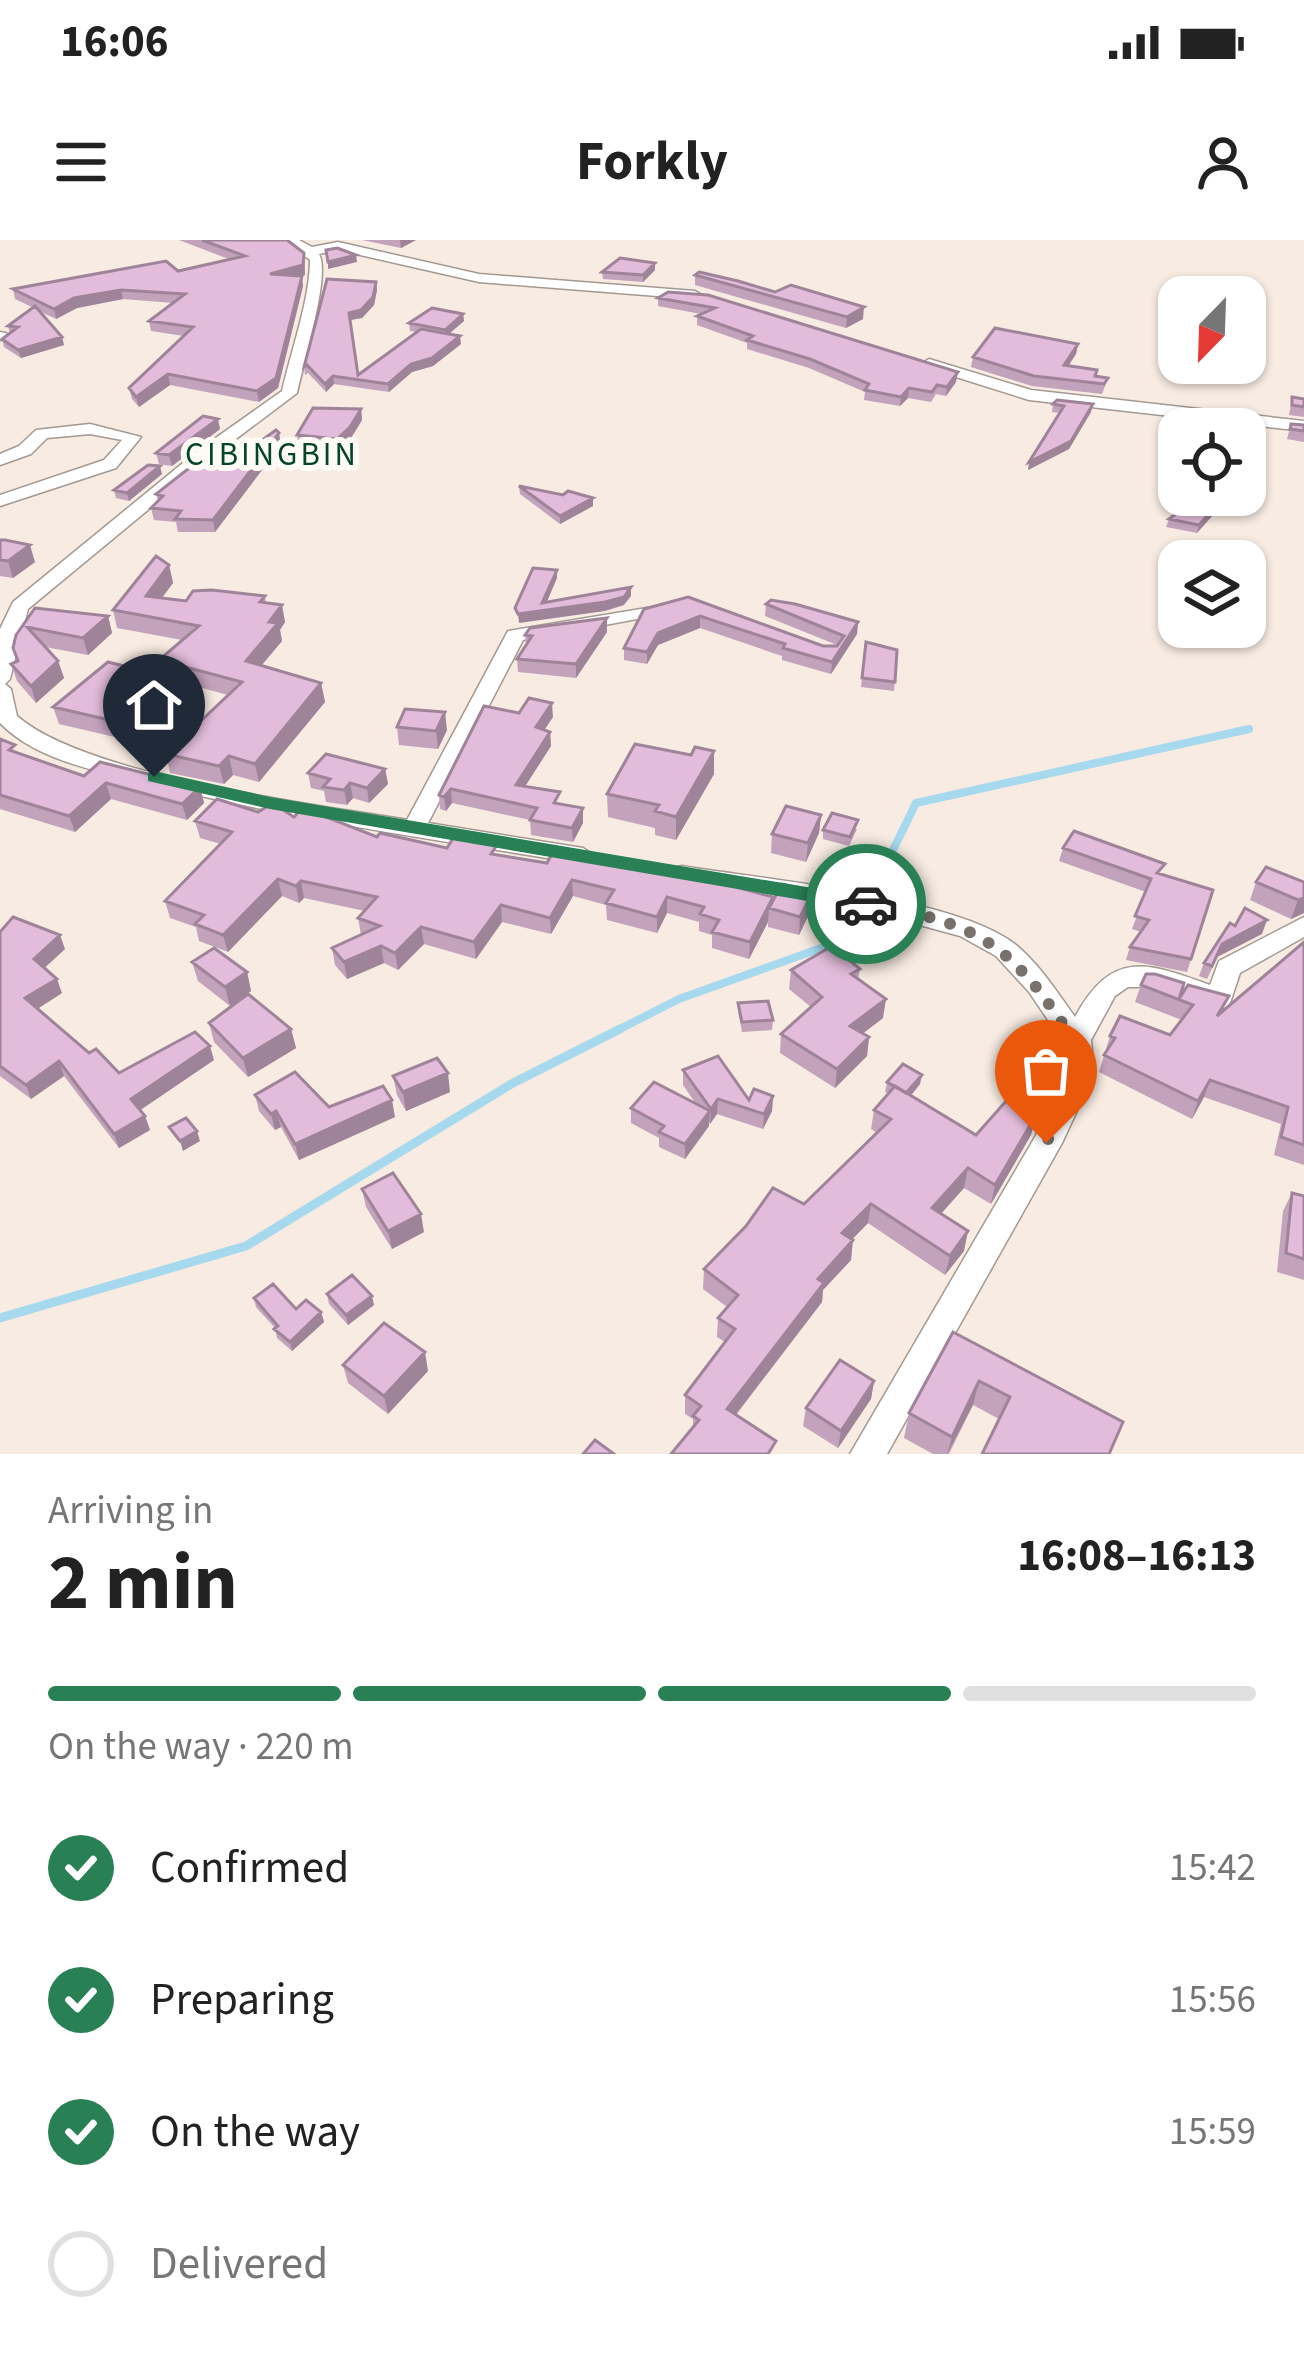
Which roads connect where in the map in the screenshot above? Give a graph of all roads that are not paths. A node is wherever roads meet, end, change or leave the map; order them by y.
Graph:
1 (290, 240) edge
2 (306, 252) junction
3 (710, 296) edge
4 (915, 359) edge
5 (1304, 426) edge
6 (0, 460) edge
7 (0, 501) edge
8 (689, 598) edge
9 (0, 679) edge
10 (0, 689) edge
11 (414, 828) junction
12 (611, 861) edge
13 (656, 869) edge
14 (1304, 926) edge
15 (1077, 1040) junction
16 (868, 1454) edge

1 - 2 street
2 - 3 street
2 - 9 street
4 - 5 street
6 - 7 street
8 - 11 street
10 - 11 street
11 - 12 street
13 - 15 street
14 - 15 street
15 - 16 street

